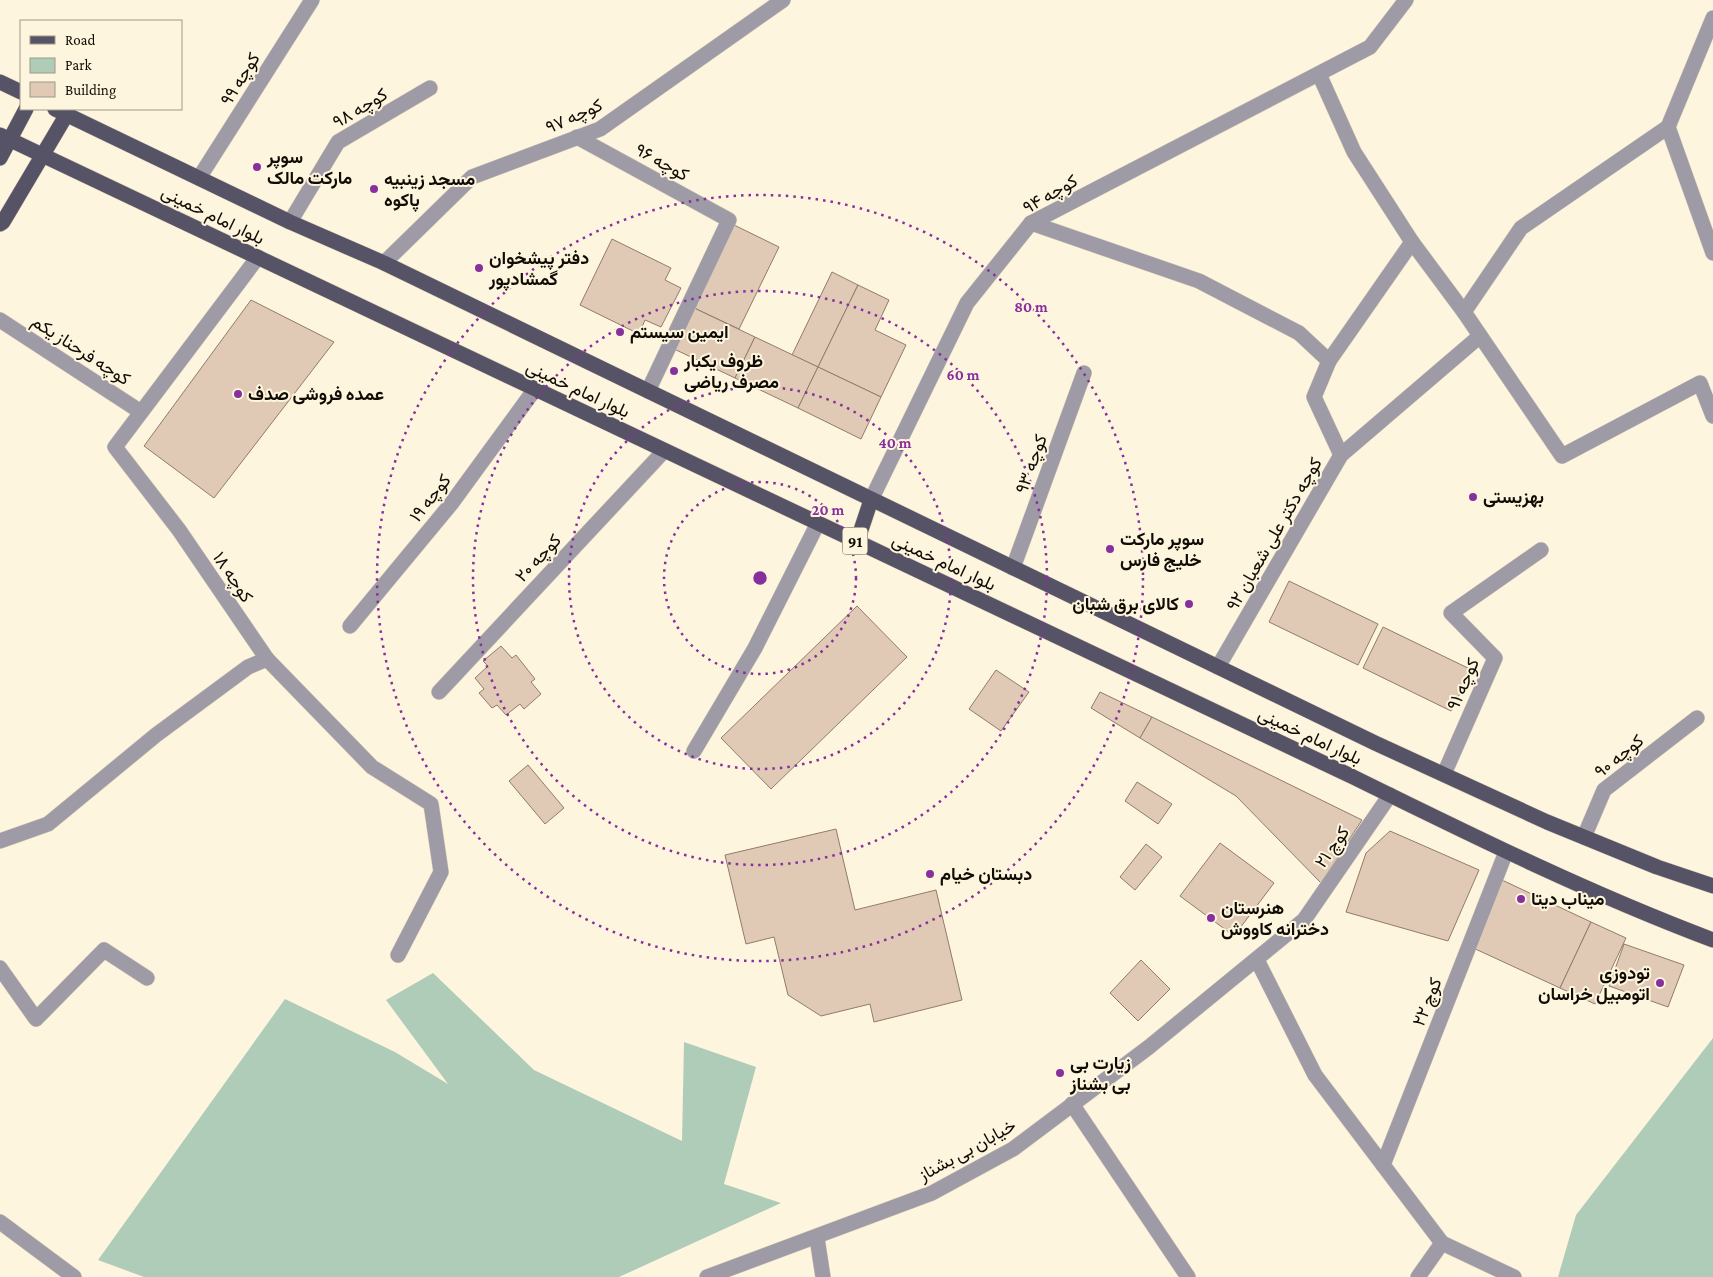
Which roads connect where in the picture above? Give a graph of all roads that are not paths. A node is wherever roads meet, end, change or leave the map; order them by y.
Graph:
1 (312, 0) edge
2 (783, 0) edge
3 (1406, 0) edge
4 (1713, 18) edge
5 (1319, 74) junction
6 (0, 82) edge
7 (430, 88) dead end
8 (20, 92) edge
9 (25, 110) edge
10 (61, 112) edge
11 (1668, 127) junction
12 (5, 137) edge
13 (577, 137) junction
14 (44, 156) junction
15 (0, 158) edge
16 (199, 178) junction
17 (290, 222) junction
18 (1031, 223) junction
19 (0, 224) edge
20 (1412, 242) junction
21 (1713, 253) edge
22 (258, 257) junction
23 (384, 263) junction
24 (1464, 312) junction
25 (0, 320) edge
26 (1480, 336) junction
27 (1329, 361) junction
28 (1084, 374) dead end
29 (535, 389) junction
30 (648, 391) junction
31 (141, 412) junction
32 (1713, 416) edge
33 (664, 450) junction
34 (1341, 455) junction
35 (870, 500) junction
36 (818, 523) junction
37 (858, 542) junction
38 (1541, 550) dead end
39 (1013, 568) junction
40 (350, 626) dead end
41 (266, 659) junction
42 (1218, 667) junction
43 (439, 692) dead end
44 (1697, 718) dead end
45 (694, 751) dead end
46 (1444, 774) junction
47 (1390, 796) junction
48 (1584, 837) junction
49 (0, 841) edge
50 (1506, 852) junction
51 (1713, 886) edge
52 (1304, 920) joint
53 (1713, 940) edge
54 (398, 955) dead end
55 (1257, 960) junction
56 (0, 968) edge
57 (147, 978) dead end
58 (1072, 1104) junction
59 (1383, 1165) junction
60 (0, 1222) edge
61 (817, 1238) junction
62 (1442, 1243) junction
63 (74, 1277) edge
64 (708, 1277) edge
65 (823, 1277) edge
66 (1188, 1277) edge
67 (1418, 1277) edge
68 (1514, 1277) edge

1 - 16 street, کوچه ۹۹
2 - 13 street, کوچه ۹۷
3 - 5 street, کوچه ۹۴
4 - 11 street
5 - 18 street, کوچه ۹۴
5 - 20 street
6 - 8 main road
7 - 17 street, کوچه ۹۸
9 - 12 main road
10 - 14 main road
10 - 16 main road, بلوار امام خمینی / 91
11 - 21 street
11 - 24 street
12 - 14 main road, بلوار امام خمینی / 91
12 - 15 main road
13 - 23 street, کوچه ۹۷
13 - 30 street, کوچه ۹۶
14 - 19 main road
14 - 22 main road, بلوار امام خمینی / 91
16 - 17 main road, بلوار امام خمینی / 91
17 - 23 main road, بلوار امام خمینی / 91
18 - 27 street
18 - 35 street, کوچه ۹۴
20 - 24 street
20 - 27 street, کوچه دکتر علی شعبان ۹۲
22 - 29 main road, بلوار امام خمینی / 91
22 - 31 street, کوچه ۱۸
23 - 30 main road, بلوار امام خمینی / 91
24 - 26 street
25 - 31 street, کوچه فرحناز یکم
26 - 32 street
26 - 34 street
27 - 34 street, کوچه دکتر علی شعبان ۹۲
28 - 39 street, کوچه ۹۳
29 - 33 main road, بلوار امام خمینی / 91
29 - 40 street, کوچه ۱۹
30 - 35 main road, بلوار امام خمینی / 91
31 - 41 street, کوچه ۱۸
33 - 36 main road, بلوار امام خمینی / 91
33 - 43 street, کوچه ۲۰
34 - 42 street, کوچه دکتر علی شعبان ۹۲
35 - 37 main road
35 - 39 main road, بلوار امام خمینی / 91
36 - 37 main road, بلوار امام خمینی / 91
36 - 45 street
37 - 47 main road, بلوار امام خمینی / 91
38 - 46 street, کوچه ۹۱
39 - 42 main road, بلوار امام خمینی / 91
41 - 49 street
41 - 54 street
42 - 46 main road, بلوار امام خمینی / 91
44 - 48 street, کوچه ۹۰
46 - 48 main road, بلوار امام خمینی / 91
47 - 50 main road, بلوار امام خمینی / 91
47 - 52 street, کوچ ۲۱
48 - 51 main road, بلوار امام خمینی / 91
50 - 53 main road, بلوار امام خمینی / 91
50 - 59 street, کوچ ۲۲
52 - 55 street, خیابان بی بشناز
55 - 58 street, خیابان بی بشناز
55 - 59 street
56 - 57 street
58 - 61 street, خیابان بی بشناز
58 - 66 street
59 - 62 street
60 - 63 street
61 - 64 street, خیابان بی بشناز
61 - 65 street
62 - 67 street
62 - 68 street

